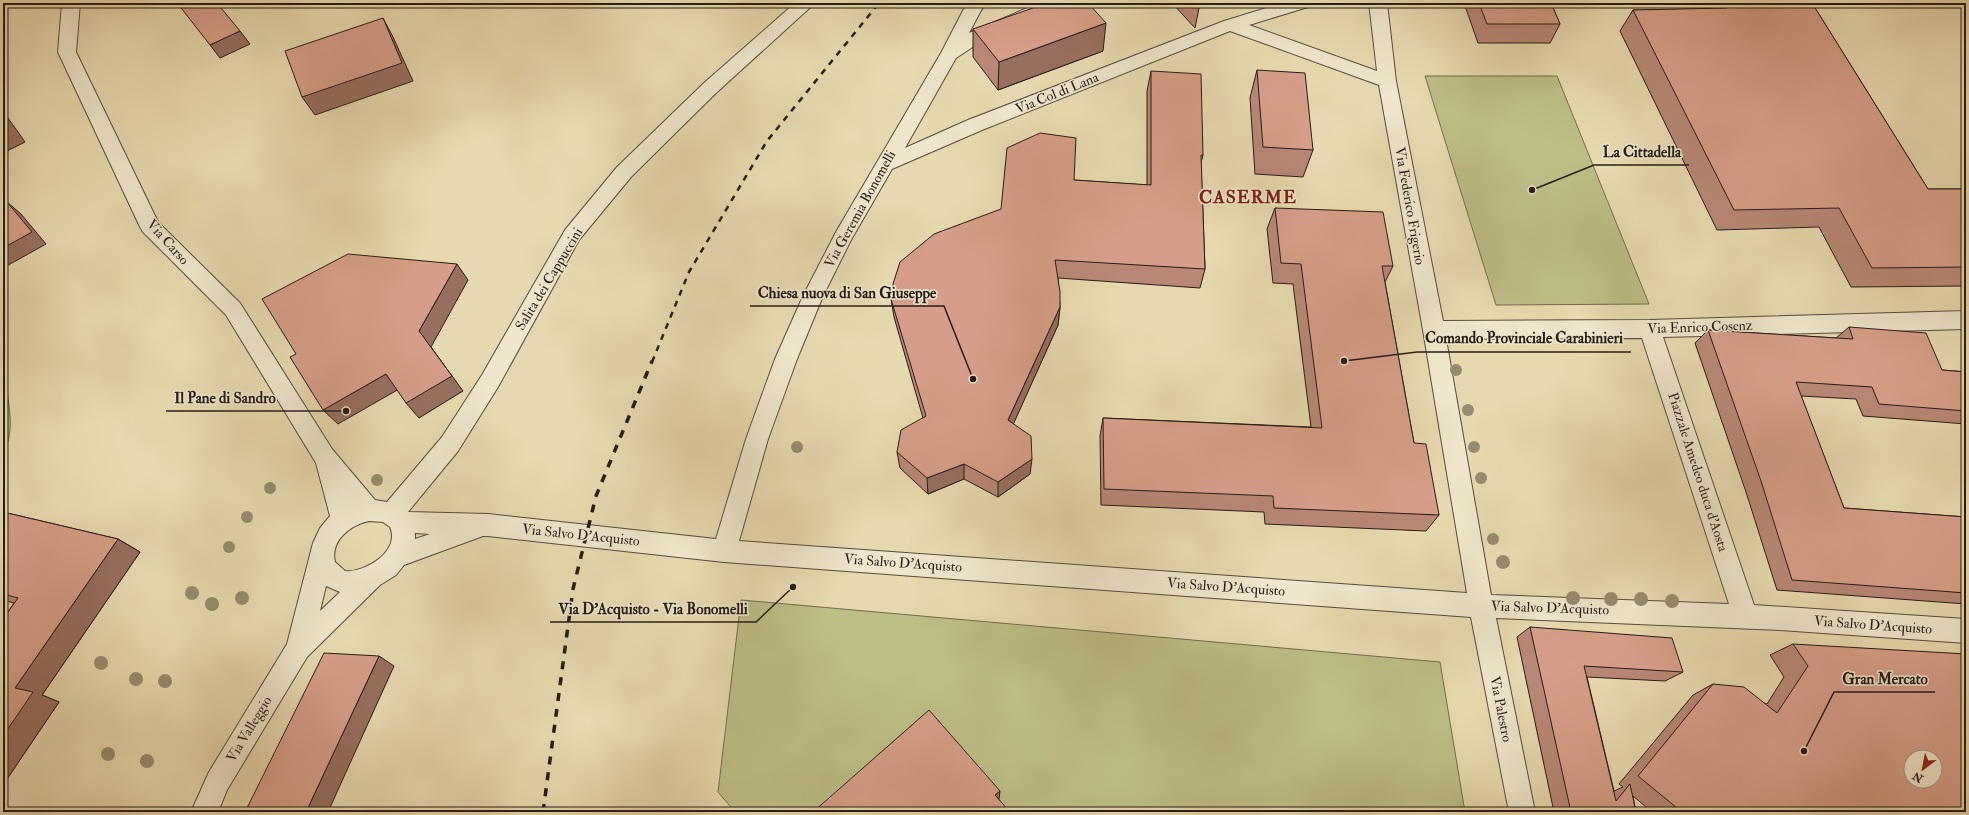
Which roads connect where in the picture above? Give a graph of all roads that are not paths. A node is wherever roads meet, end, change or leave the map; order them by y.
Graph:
1 (71, 3) edge
2 (806, 3) edge
3 (976, 3) edge
4 (1055, 3) edge
5 (1302, 3) edge
6 (1378, 3) edge
7 (1230, 24) junction
8 (950, 54) junction
9 (1387, 81) junction
10 (884, 165) junction
11 (1966, 320) edge
12 (1650, 329) junction
13 (1434, 330) junction
14 (324, 456) junction
15 (369, 510) junction
16 (396, 518) junction
17 (343, 520) junction
18 (488, 524) junction
19 (724, 551) junction
20 (322, 553) junction
21 (398, 556) junction
22 (370, 580) junction
23 (1481, 606) junction
24 (1745, 616) junction
25 (1966, 631) edge
26 (298, 648) junction
27 (204, 812) edge
28 (1522, 812) edge

1 - 14 street, Via Carso
2 - 16 street, Salita dei Cappuccini
3 - 8 street
4 - 8 street, Via Geremia Bonomelli
5 - 7 street, Via Col di Lana
6 - 9 street
7 - 9 street
7 - 10 street, Via Col di Lana
8 - 10 street, Via Geremia Bonomelli
9 - 13 street, Via Federico Frigerio
10 - 19 street, Via Geremia Bonomelli
11 - 12 street, Via Enrico Cosenz
12 - 13 street, Via Enrico Cosenz
12 - 24 street, Piazzale Amedeo duca d'Aosta
13 - 23 street
14 - 15 street, Via Carso
14 - 17 street, Via Carso
15 - 16 street
15 - 17 street
16 - 18 street, Via Salvo D'Acquisto
16 - 21 street
17 - 20 street
18 - 19 street, Via Salvo D'Acquisto
18 - 21 street, Via Salvo D'Acquisto
19 - 23 street, Via Salvo D'Acquisto
20 - 22 street
20 - 26 street, Via Valleggio
21 - 22 street
22 - 26 street, Via Valleggio
23 - 24 street, Via Salvo D'Acquisto
23 - 28 street, Via Palestro
24 - 25 street, Via Salvo D'Acquisto
26 - 27 street, Via Valleggio

